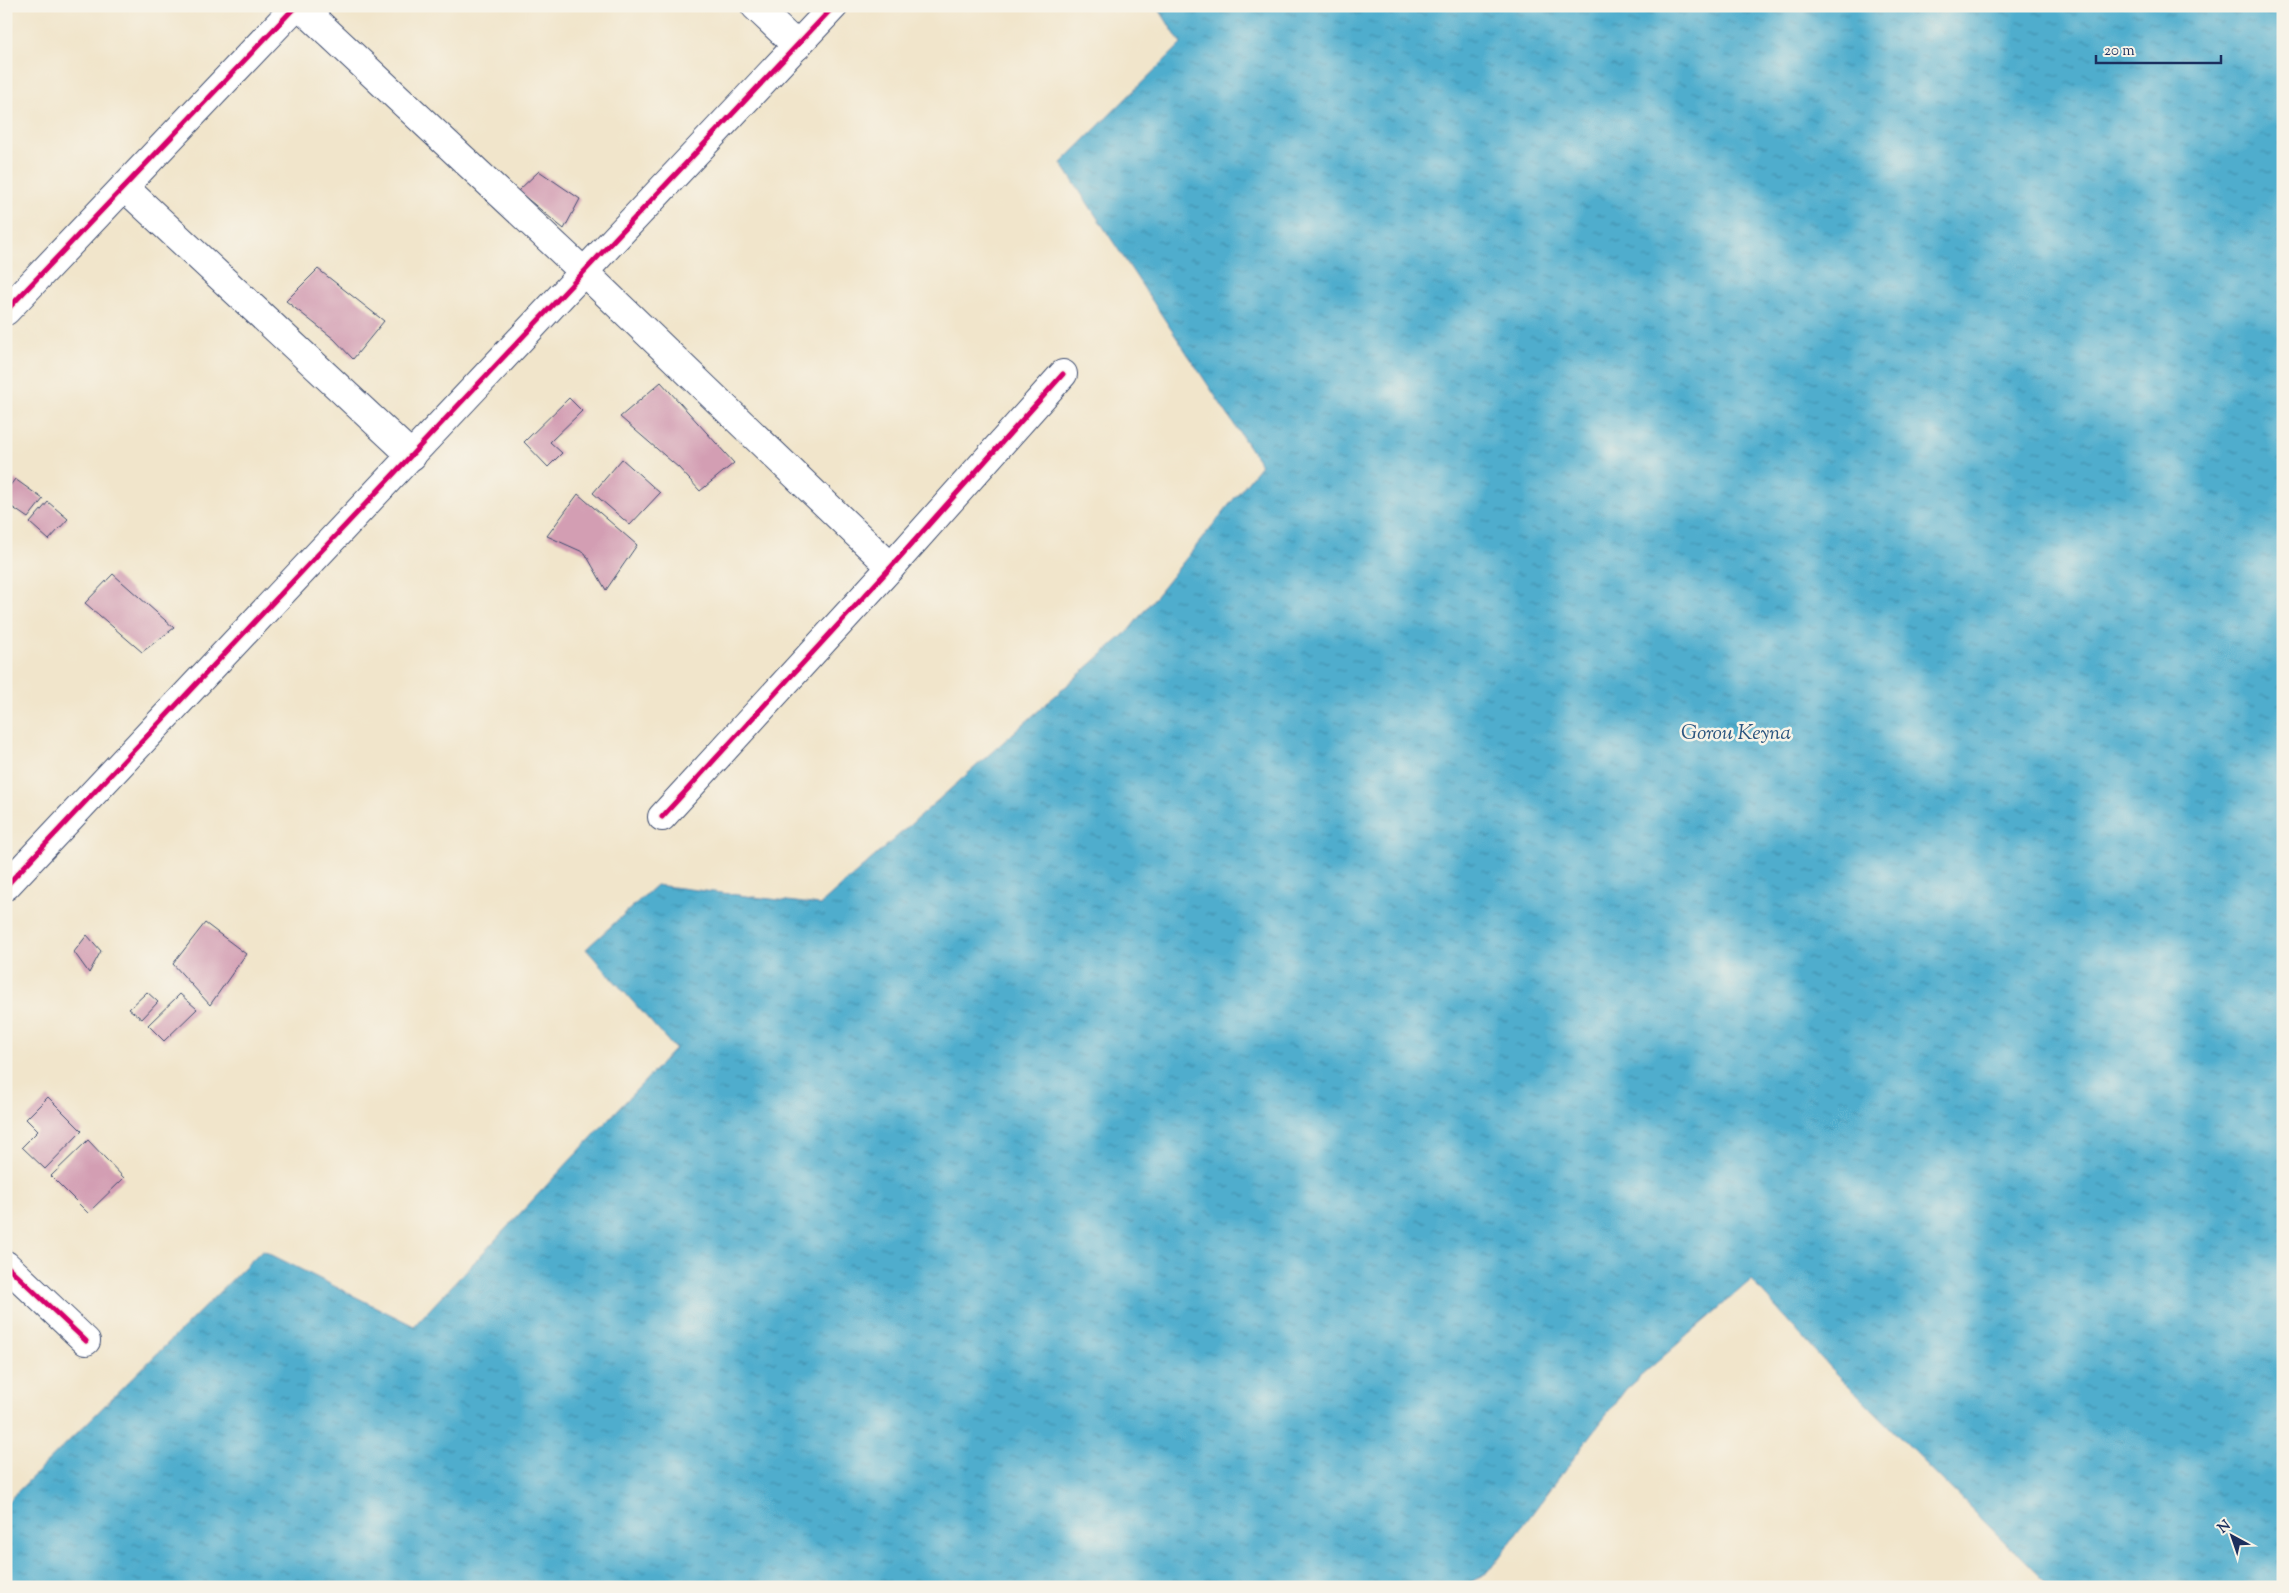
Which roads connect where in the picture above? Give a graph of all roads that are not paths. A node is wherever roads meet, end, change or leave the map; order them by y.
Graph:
1 (296, 6) edge
2 (300, 6) edge
3 (755, 6) edge
4 (834, 6) edge
5 (797, 46) junction
6 (124, 187) junction
7 (585, 273) junction
8 (6, 311) edge
9 (1063, 374) dead end
10 (412, 456) junction
11 (891, 566) junction
12 (662, 818) dead end
13 (6, 886) edge
14 (6, 1266) edge
15 (86, 1341) dead end

1 - 6 street
2 - 7 street
3 - 5 street
4 - 5 street
5 - 7 street
6 - 8 street
6 - 10 street
7 - 10 street
7 - 11 street
9 - 11 street
10 - 13 street
11 - 12 street
14 - 15 street

